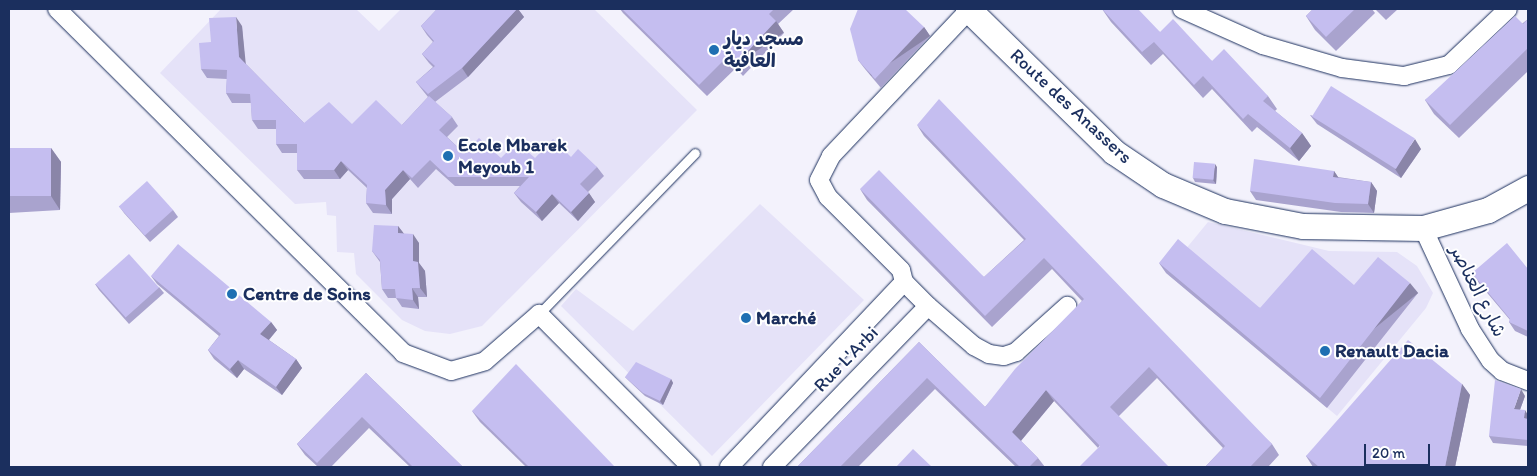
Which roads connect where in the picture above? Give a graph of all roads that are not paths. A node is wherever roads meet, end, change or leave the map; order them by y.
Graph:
1 (57, 9) edge
2 (968, 9) edge
3 (1182, 9) edge
4 (1508, 9) edge
5 (695, 154) dead end
6 (1528, 188) edge
7 (1423, 228) junction
8 (904, 282) junction
9 (928, 306) junction
10 (1067, 306) dead end
11 (540, 314) junction
12 (1528, 381) edge
13 (691, 467) edge
14 (729, 467) edge
15 (772, 467) edge

1 - 11 street
2 - 7 main road, Route des Anassers
2 - 8 street
3 - 4 street
5 - 11 lane
6 - 7 main road, Route des Anassers
7 - 12 street, شارع العناصر
8 - 9 street
8 - 14 street
9 - 10 street
9 - 15 street, Rue L'Arbi
11 - 13 street

